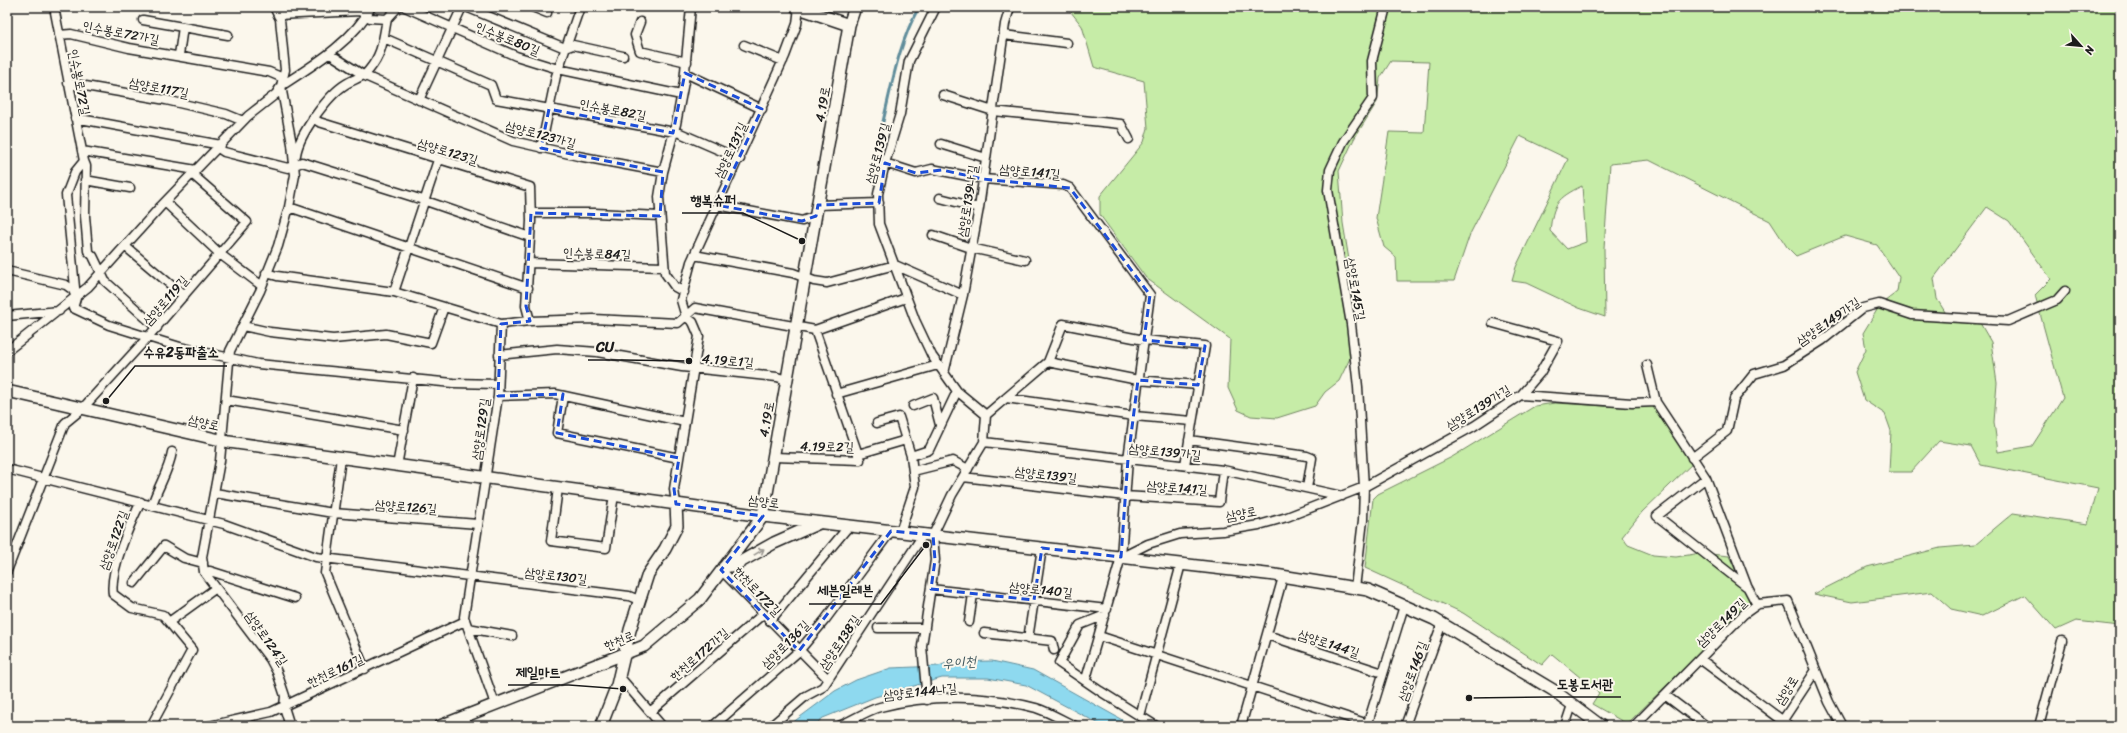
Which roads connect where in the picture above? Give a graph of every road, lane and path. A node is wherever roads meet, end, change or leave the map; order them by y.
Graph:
1 (54, 7) edge
2 (274, 7) edge
3 (371, 7) edge
4 (398, 7) edge
5 (405, 7) edge
6 (462, 7) edge
7 (466, 7) edge
8 (532, 7) edge
9 (580, 7) edge
10 (691, 7) edge
11 (798, 7) edge
12 (855, 7) edge
13 (936, 7) edge
14 (1010, 7) edge
15 (1386, 7) edge
16 (547, 13) dead end
17 (278, 15) junction
18 (366, 16) junction
19 (387, 19) junction
20 (144, 20) dead end
21 (640, 22) dead end
22 (849, 25) junction
23 (183, 27) junction
24 (452, 28) junction
25 (59, 35) junction
26 (1004, 35) junction
27 (228, 36) dead end
28 (384, 38) junction
29 (1067, 43) dead end
30 (744, 45) dead end
31 (565, 48) junction
32 (330, 54) junction
33 (178, 55) junction
34 (623, 56) dead end
35 (783, 61) junction
36 (437, 62) junction
37 (687, 62) junction
38 (558, 69) junction
39 (685, 73) junction
40 (363, 75) junction
41 (282, 82) junction
42 (68, 83) junction
43 (681, 95) junction
44 (943, 95) dead end
45 (419, 100) junction
46 (549, 109) junction
47 (762, 109) junction
48 (993, 111) junction
49 (75, 118) junction
50 (313, 118) junction
51 (243, 121) junction
52 (673, 133) junction
53 (1129, 139) dead end
54 (941, 144) dead end
55 (219, 146) junction
56 (541, 148) junction
57 (82, 151) junction
58 (986, 158) junction
59 (740, 159) junction
60 (438, 160) junction
61 (84, 161) junction
62 (884, 163) junction
63 (295, 165) junction
64 (194, 172) junction
65 (662, 172) junction
66 (983, 179) junction
67 (85, 180) junction
68 (130, 188) dead end
69 (940, 198) dead end
70 (423, 200) junction
71 (165, 202) junction
72 (879, 203) junction
73 (717, 205) junction
74 (289, 207) junction
75 (979, 208) junction
76 (817, 211) junction
77 (531, 213) junction
78 (660, 216) junction
79 (933, 235) dead end
80 (530, 237) junction
81 (126, 246) junction
82 (409, 247) junction
83 (971, 248) junction
84 (220, 254) junction
85 (694, 255) junction
86 (1025, 260) dead end
87 (529, 263) junction
88 (895, 265) junction
89 (664, 267) junction
90 (7, 271) edge
91 (102, 273) junction
92 (266, 273) junction
93 (806, 277) junction
94 (262, 286) junction
95 (528, 288) junction
96 (2065, 291) dead end
97 (394, 292) junction
98 (684, 292) junction
99 (963, 295) junction
100 (184, 296) junction
101 (76, 298) junction
102 (906, 298) junction
103 (444, 307) junction
104 (59, 311) junction
105 (7, 316) edge
106 (686, 316) junction
107 (530, 321) junction
108 (1493, 323) dead end
109 (501, 324) junction
110 (243, 326) junction
111 (797, 327) junction
112 (157, 328) junction
113 (815, 330) junction
114 (148, 337) junction
115 (1144, 340) junction
116 (7, 351) edge
117 (499, 355) junction
118 (231, 358) junction
119 (1048, 362) junction
120 (938, 365) junction
121 (1647, 366) dead end
122 (694, 369) junction
123 (944, 373) junction
124 (413, 378) junction
125 (787, 380) junction
126 (1138, 380) junction
127 (498, 384) junction
128 (1198, 384) junction
129 (7, 391) edge
130 (957, 391) junction
131 (836, 394) junction
132 (1521, 395) junction
133 (498, 396) junction
134 (563, 396) junction
135 (1006, 398) junction
136 (226, 400) junction
137 (1656, 402) junction
138 (913, 406) dead end
139 (82, 409) junction
140 (986, 415) junction
141 (1134, 416) junction
142 (1192, 421) junction
143 (685, 422) junction
144 (876, 423) dead end
145 (940, 425) junction
146 (404, 430) junction
147 (906, 440) junction
148 (1189, 440) junction
149 (222, 441) junction
150 (984, 442) junction
151 (172, 452) dead end
152 (858, 454) junction
153 (910, 456) junction
154 (774, 457) junction
155 (341, 458) junction
156 (679, 458) junction
157 (1692, 458) junction
158 (1128, 459) junction
159 (1185, 465) junction
160 (397, 466) junction
161 (7, 469) edge
162 (968, 469) junction
163 (1223, 470) junction
164 (913, 471) junction
165 (963, 477) junction
166 (44, 478) junction
167 (485, 478) junction
168 (1706, 478) junction
169 (1364, 487) junction
170 (558, 488) junction
171 (1307, 488) junction
172 (215, 493) junction
173 (614, 495) junction
174 (1125, 496) junction
175 (1342, 496) junction
176 (141, 502) junction
177 (676, 504) junction
178 (152, 505) junction
179 (332, 513) junction
180 (763, 516) junction
181 (210, 520) junction
182 (821, 523) junction
183 (478, 524) junction
184 (849, 526) junction
185 (896, 531) junction
186 (928, 535) junction
187 (1042, 548) junction
188 (326, 558) junction
189 (1122, 558) junction
190 (203, 563) junction
191 (1181, 564) junction
192 (723, 569) junction
193 (7, 571) edge
194 (204, 572) junction
195 (470, 576) junction
196 (1283, 577) junction
197 (134, 583) dead end
198 (1747, 586) junction
199 (216, 588) junction
200 (1356, 588) junction
201 (931, 589) junction
202 (972, 594) junction
203 (295, 598) dead end
204 (639, 600) junction
205 (1034, 600) junction
206 (1757, 605) junction
207 (1404, 606) junction
208 (1106, 612) junction
209 (763, 614) junction
210 (770, 621) junction
211 (169, 622) junction
212 (969, 622) dead end
213 (1442, 623) junction
214 (467, 625) junction
215 (878, 628) dead end
216 (925, 628) junction
217 (984, 633) dead end
218 (1266, 635) junction
219 (512, 636) dead end
220 (1100, 636) junction
221 (1028, 639) junction
222 (2062, 641) dead end
223 (1054, 650) dead end
224 (799, 651) junction
225 (625, 653) junction
226 (1158, 656) junction
227 (1700, 659) junction
228 (365, 669) junction
229 (1816, 670) junction
230 (1383, 673) junction
231 (619, 676) junction
232 (828, 679) junction
233 (1086, 680) junction
234 (1253, 685) junction
235 (1665, 695) junction
236 (927, 700) junction
237 (495, 704) junction
238 (1572, 705) junction
239 (284, 707) junction
240 (650, 712) junction
241 (1140, 716) junction
242 (1781, 723) edge
243 (1367, 725) edge
244 (151, 726) edge
245 (209, 726) edge
246 (290, 726) edge
247 (440, 726) edge
248 (601, 726) edge
249 (662, 726) edge
250 (713, 726) edge
251 (771, 726) edge
252 (839, 726) edge
253 (1075, 726) edge
254 (1156, 726) edge
255 (1242, 726) edge
256 (1405, 726) edge
257 (1565, 726) edge
258 (1601, 726) edge
259 (1634, 726) edge
260 (1706, 726) edge
261 (1790, 726) edge
262 (1842, 726) edge
263 (2039, 726) edge

1 - 25 street, 인수봉로72길
2 - 17 street
3 - 18 street
4 - 19 street
5 - 24 street, 인수봉로80길
6 - 24 street
7 - 31 street, 인수봉로80길
8 - 16 street
9 - 31 street
10 - 37 street
11 - 22 main road
11 - 35 street, 삼양로131길
12 - 22 main road, 4.19로
13 - 62 street, 삼양로139길
14 - 26 street, 삼양로139나길
15 - 169 street, 삼양로145길
17 - 18 street
17 - 41 street
18 - 19 street
18 - 32 street
19 - 28 street
20 - 23 street, 인수봉로72가길
21 - 37 street
22 - 76 main road, 4.19로
23 - 27 street, 인수봉로72가길
23 - 33 street
24 - 36 street
24 - 38 street, 인수봉로80길
25 - 33 street, 인수봉로72가길
25 - 42 street, 인수봉로72길
26 - 29 street
26 - 48 street, 삼양로139나길
28 - 36 street
28 - 40 street
30 - 35 street
31 - 34 street
31 - 38 street
32 - 40 street, 삼양로123가길
32 - 41 street
33 - 41 street, 인수봉로72가길
35 - 47 street, 삼양로131길
36 - 45 street
36 - 46 street, 인수봉로82길
37 - 39 street
38 - 43 street
38 - 46 street
39 - 43 street
39 - 47 street
40 - 45 street, 삼양로123가길
40 - 50 street
41 - 51 street
41 - 63 street
42 - 49 street, 인수봉로72길
42 - 51 street, 삼양로117길
43 - 52 street
44 - 48 street
45 - 56 street, 삼양로123가길
46 - 52 street, 인수봉로82길
46 - 56 street
47 - 59 street, 삼양로131길
48 - 53 street
48 - 58 street, 삼양로139나길
49 - 55 street
49 - 57 street, 인수봉로72길
50 - 60 street, 삼양로123길
50 - 63 street
51 - 55 street
52 - 59 street
52 - 65 street
54 - 58 street
55 - 63 street
55 - 64 street
56 - 65 street, 삼양로123가길
57 - 61 street, 인수봉로72길
57 - 64 street
58 - 66 street, 삼양로139나길
59 - 73 street, 삼양로131길
60 - 70 street
60 - 77 street, 삼양로123길
61 - 67 street, 인수봉로72길
61 - 101 street
62 - 66 street, 삼양로141길
62 - 72 street, 삼양로139길
63 - 70 street
63 - 74 street
64 - 71 street
64 - 84 street, 삼양로119길
65 - 78 street
66 - 75 street, 삼양로139나길
66 - 115 street, 삼양로141길
67 - 68 street
67 - 91 street, 인수봉로72길
69 - 75 street
70 - 80 street
70 - 82 street
71 - 81 street
71 - 84 street
72 - 76 street
72 - 88 street, 삼양로139길
73 - 76 street
73 - 85 street, 삼양로131길
74 - 82 street
74 - 92 street
75 - 83 street, 삼양로139나길
76 - 93 main road, 4.19로
77 - 78 street
77 - 80 street, 삼양로123길
78 - 89 street
79 - 83 street
80 - 87 street, 삼양로123길
81 - 91 street
81 - 100 street
82 - 95 street
82 - 97 street
83 - 86 street
83 - 99 street, 삼양로139나길
84 - 94 street
84 - 100 street, 삼양로119길
85 - 93 street
85 - 98 street, 삼양로131길
87 - 89 street, 인수봉로84길
87 - 95 street, 삼양로123길
88 - 93 street
88 - 99 street
88 - 102 street, 삼양로139길
89 - 98 street
90 - 101 street
91 - 101 street
91 - 112 street
92 - 94 street
92 - 97 street
93 - 111 main road, 4.19로
94 - 110 street
95 - 107 street, 삼양로123길
96 - 157 street, 삼양로149가길
97 - 103 street
98 - 106 street, 삼양로131길
99 - 123 street, 삼양로139나길
100 - 112 street, 삼양로119길
101 - 104 street
101 - 114 street
102 - 113 street
102 - 120 street, 삼양로139길
103 - 109 street
103 - 110 street
104 - 105 street
104 - 116 street
106 - 107 street
106 - 111 street
106 - 122 street, 삼양로131길
107 - 109 street
108 - 132 street, 삼양로139가길
109 - 117 street, 삼양로129길
110 - 118 street
111 - 113 street
111 - 125 main road, 4.19로
112 - 114 street, 삼양로119길
113 - 131 street, 4.19로2길
114 - 118 street
114 - 139 street, 삼양로119길
115 - 119 street
115 - 126 street, 삼양로141길
115 - 128 street, 삼양로141길
117 - 122 street, 4.19로1길
117 - 127 street, 삼양로129길
118 - 124 street
118 - 136 street
119 - 126 street
119 - 135 street
120 - 123 street, 삼양로139길
120 - 131 street
121 - 137 street
122 - 125 street, 4.19로1길
122 - 143 street, 삼양로131길
123 - 130 street, 삼양로139길
124 - 127 street, 삼양로129길
124 - 146 street
125 - 154 main road, 4.19로
126 - 128 street
126 - 141 street, 삼양로141길
127 - 133 street, 삼양로129길
128 - 142 street, 삼양로141길
129 - 139 main road, 삼양로
130 - 140 street, 삼양로139길
130 - 145 street
131 - 152 street, 4.19로2길
132 - 137 street, 삼양로139가길
132 - 169 street, 삼양로139가길
133 - 134 street
133 - 167 street, 삼양로129길
134 - 143 street
134 - 156 street
135 - 140 street
135 - 141 street
136 - 146 street
136 - 149 street
137 - 157 street
138 - 145 street
139 - 149 main road, 삼양로
139 - 166 street, 삼양로119길
140 - 150 street
141 - 142 street
141 - 158 street, 삼양로141길
142 - 148 street, 삼양로141길
143 - 156 street, 삼양로131길
144 - 147 street
145 - 153 street
146 - 160 street
147 - 152 street
147 - 153 street
148 - 159 street, 삼양로141길
148 - 171 street
149 - 155 main road, 삼양로
149 - 172 street
150 - 158 street, 삼양로139가길
150 - 162 street
151 - 178 street
152 - 154 street, 4.19로2길
153 - 164 street
154 - 180 main road, 4.19로
155 - 160 main road, 삼양로
155 - 179 street
156 - 177 street, 삼양로131길
157 - 168 street
158 - 159 street, 삼양로139가길
158 - 174 street, 삼양로141길
159 - 163 street, 삼양로139가길
160 - 167 main road, 삼양로
161 - 166 street, 삼양로122길
162 - 164 street
162 - 165 street
163 - 171 street, 삼양로139가길
163 - 174 street, 삼양로141길
164 - 185 street
165 - 174 street, 삼양로139길
165 - 186 street
166 - 176 street, 삼양로122길
166 - 193 street, 삼양로119길
167 - 170 main road, 삼양로
167 - 183 street
168 - 198 street
168 - 198 street
169 - 175 street, 삼양로
169 - 200 street, 삼양로145길
170 - 173 main road, 삼양로
170 - 173 street
171 - 175 street, 삼양로139가길
172 - 179 street
172 - 181 street
173 - 177 main road, 삼양로
174 - 189 street, 삼양로141길
175 - 189 street, 삼양로
176 - 178 street, 삼양로122길
176 - 211 street, 삼양로122길
177 - 180 main road, 삼양로
177 - 204 main road
178 - 181 street, 삼양로122길
179 - 183 street, 삼양로126길
179 - 188 street
180 - 182 main road, 삼양로
180 - 192 main road, 한천로
181 - 188 street
181 - 190 street
182 - 184 main road, 삼양로
192 -> 182 main road
183 - 195 street
184 - 185 main road, 삼양로
184 - 210 street
185 - 186 main road, 삼양로
185 - 224 street, 삼양로136길
186 - 187 main road, 삼양로
186 - 201 street
186 - 232 street, 삼양로138길
187 - 189 main road, 삼양로
187 - 205 street
188 - 195 street
188 - 228 street
189 - 191 main road, 삼양로
189 - 208 street, 삼양로141길
190 - 194 street
190 - 197 street
191 - 196 main road, 삼양로
191 - 226 street
192 - 209 street, 한천로172길
192 - 225 main road, 한천로
194 - 199 street, 삼양로124길
194 - 203 street
195 - 204 street, 삼양로130길
195 - 214 street
196 - 200 main road, 삼양로
196 - 218 street
198 - 206 street
199 - 211 street
199 - 239 street, 삼양로124길
200 - 207 main road, 삼양로
201 - 202 street, 삼양로140길
201 - 216 street
202 - 205 street, 삼양로140길
202 - 212 street
204 - 225 main road
205 - 208 street, 삼양로140길
205 - 221 street
206 - 227 street, 삼양로149길
206 - 229 street, 삼양로149길
207 - 213 main road, 삼양로
207 - 230 street
208 - 220 street, 삼양로141길
208 - 233 street
209 - 210 street, 한천로172길
209 - 240 street, 한천로172가길
210 - 224 street, 한천로172길
211 - 244 street, 삼양로122길
213 - 238 main road, 삼양로
213 - 256 street, 삼양로146길
214 - 219 street
214 - 228 street, 한천로161길
214 - 237 street
215 - 216 street, 삼양로138길
216 - 236 street
217 - 221 street
218 - 230 street, 삼양로144길
218 - 234 street
220 - 226 street
220 - 233 street, 삼양로141길
221 - 223 street
222 - 263 street
224 - 232 street, 한천로172길
224 - 250 street, 삼양로136길
225 - 231 main road
225 - 237 main road, 한천로
226 - 234 street
226 - 241 street
227 - 235 street, 삼양로149길
227 - 242 street
228 - 239 street, 한천로161길
229 - 242 street, 삼양로
229 - 262 street, 삼양로149길
230 - 243 street
231 - 240 street
231 - 248 main road
232 - 251 street, 삼양로138길
233 - 241 street
234 - 243 street
234 - 255 street
235 - 259 street, 삼양로149길
235 - 260 street
236 - 252 street, 삼양로144나길
236 - 253 street, 삼양로144나길
237 - 247 main road, 한천로
238 - 257 street
238 - 258 main road, 삼양로
239 - 245 street, 한천로161길
239 - 246 street, 삼양로124길
240 - 249 street
241 - 254 street
242 - 261 street

